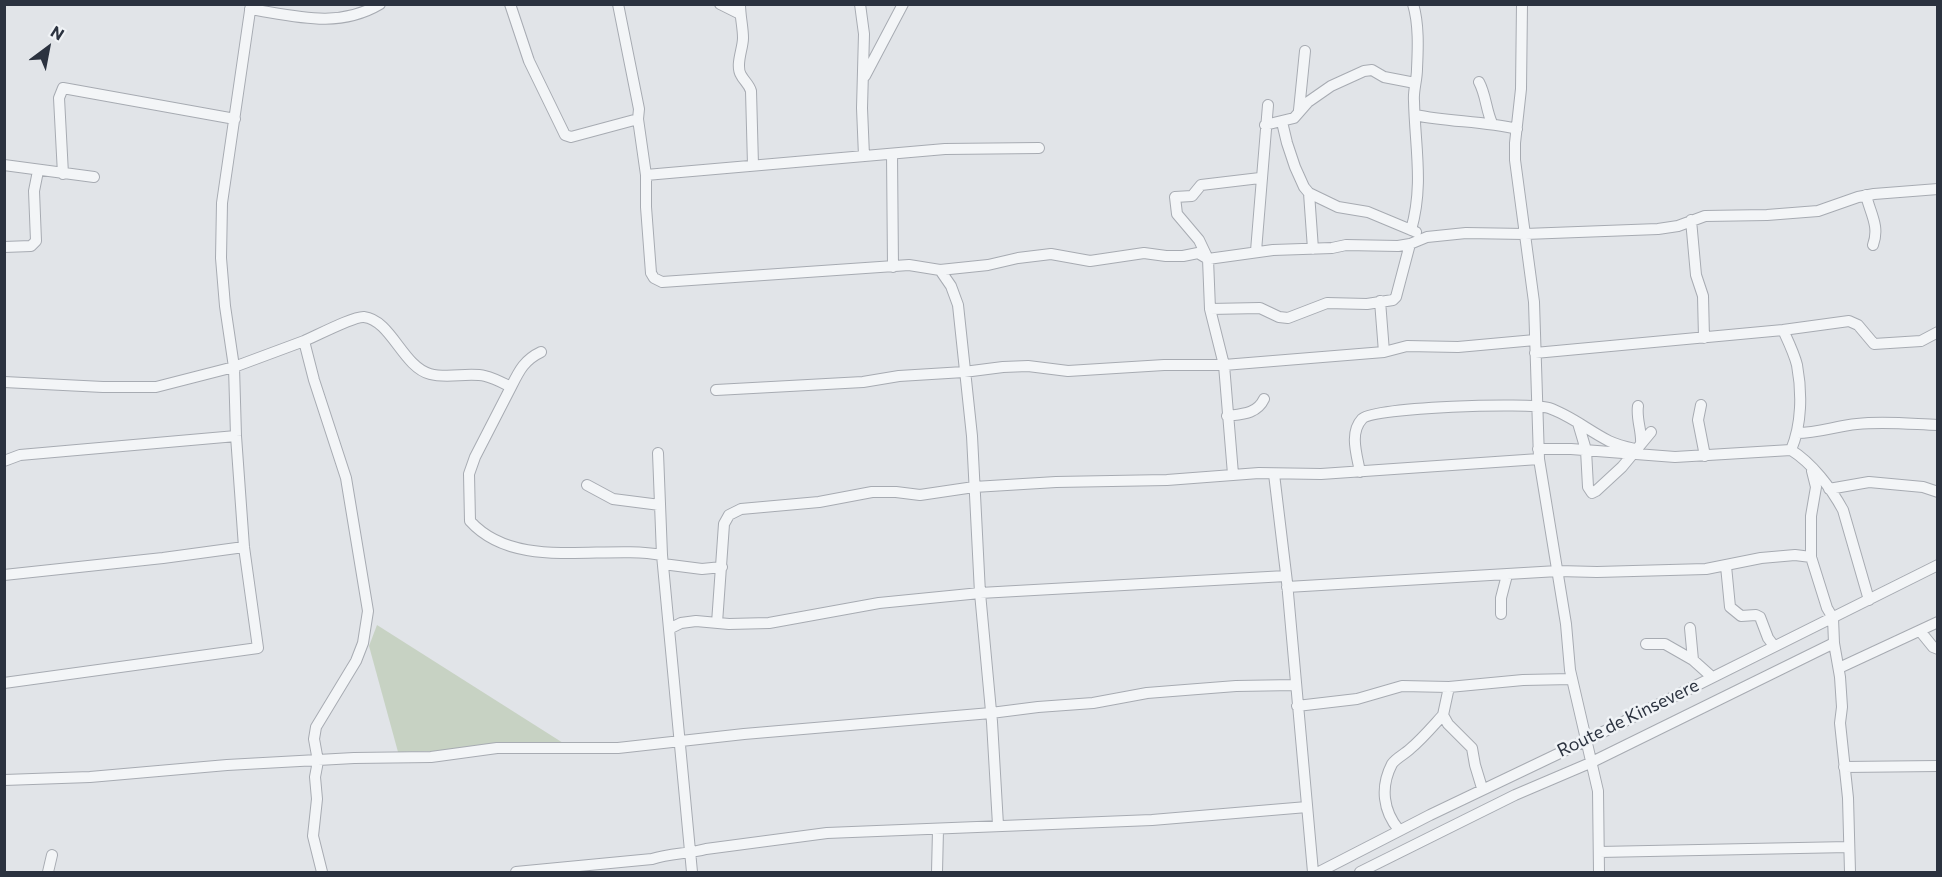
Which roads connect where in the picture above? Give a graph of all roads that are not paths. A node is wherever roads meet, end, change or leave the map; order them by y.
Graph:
1 (380, 4) edge
2 (510, 4) edge
3 (618, 4) edge
4 (720, 4) edge
5 (860, 4) edge
6 (903, 4) edge
7 (1413, 4) edge
8 (1522, 4) edge
9 (250, 7) edge
10 (740, 9) edge
11 (1305, 51) dead end
12 (864, 77) junction
13 (1415, 82) junction
14 (1479, 82) dead end
15 (1268, 105) dead end
16 (1299, 110) junction
17 (1415, 115) junction
18 (235, 119) junction
19 (638, 119) junction
20 (1282, 122) junction
21 (1492, 123) junction
22 (1265, 125) junction
23 (1517, 129) junction
24 (1039, 148) dead end
25 (892, 154) junction
26 (864, 156) junction
27 (4, 165) edge
28 (753, 165) junction
29 (38, 171) junction
30 (63, 174) junction
31 (646, 175) junction
32 (94, 177) dead end
33 (1260, 178) junction
34 (1938, 189) edge
35 (1309, 193) junction
36 (1866, 195) junction
37 (1691, 220) junction
38 (1411, 230) junction
39 (1525, 234) junction
40 (1427, 237) junction
41 (1410, 244) junction
42 (1873, 245) dead end
43 (4, 247) edge
44 (1313, 249) junction
45 (1256, 251) junction
46 (1208, 259) junction
47 (893, 267) junction
48 (940, 270) junction
49 (1380, 301) junction
50 (1210, 309) junction
51 (1783, 330) junction
52 (1938, 332) edge
53 (1704, 338) junction
54 (1535, 340) junction
55 (304, 341) junction
56 (541, 352) dead end
57 (1384, 352) junction
58 (1535, 353) junction
59 (1224, 365) junction
60 (234, 367) junction
61 (964, 372) junction
62 (4, 382) edge
63 (511, 387) junction
64 (716, 390) dead end
65 (1264, 399) dead end
66 (1537, 405) junction
67 (1701, 405) dead end
68 (1638, 406) dead end
69 (1227, 416) junction
70 (1578, 423) junction
71 (1938, 425) edge
72 (1651, 432) dead end
73 (1797, 433) junction
74 (236, 436) junction
75 (1636, 449) junction
76 (1586, 450) junction
77 (1791, 450) junction
78 (658, 453) dead end
79 (1538, 454) junction
80 (1705, 456) junction
81 (4, 461) edge
82 (1812, 468) junction
83 (1360, 472) junction
84 (1233, 474) junction
85 (1274, 474) junction
86 (587, 485) dead end
87 (974, 488) junction
88 (1829, 489) junction
89 (1938, 492) edge
90 (660, 505) junction
91 (244, 547) junction
92 (1811, 557) junction
93 (662, 560) junction
94 (1938, 565) edge
95 (1726, 566) junction
96 (722, 567) junction
97 (1558, 571) junction
98 (4, 575) edge
99 (1508, 575) junction
100 (1286, 581) junction
101 (980, 593) junction
102 (1869, 600) junction
103 (1501, 614) dead end
104 (1833, 618) junction
105 (1938, 622) edge
106 (717, 623) junction
107 (1690, 628) dead end
108 (669, 629) junction
109 (1920, 631) junction
110 (1834, 643) junction
111 (1646, 644) dead end
112 (1774, 646) junction
113 (1938, 649) edge
114 (1694, 660) junction
115 (1839, 668) junction
116 (1712, 677) junction
117 (1572, 679) junction
118 (4, 683) edge
119 (1296, 685) junction
120 (1449, 687) junction
121 (1297, 706) junction
122 (991, 713) junction
123 (1443, 715) junction
124 (1587, 740) junction
125 (680, 742) junction
126 (318, 761) junction
127 (1590, 763) junction
128 (1938, 766) edge
129 (1844, 767) junction
130 (4, 780) edge
131 (1486, 788) junction
132 (1307, 807) junction
133 (998, 825) junction
134 (938, 830) junction
135 (1399, 830) junction
136 (1850, 847) junction
137 (1599, 852) junction
138 (689, 854) junction
139 (52, 855) dead end
140 (48, 873) edge
141 (322, 873) edge
142 (516, 873) edge
143 (692, 873) edge
144 (937, 873) edge
145 (1312, 873) edge
146 (1319, 873) edge
147 (1359, 873) edge
148 (1599, 873) edge
149 (1850, 873) edge

1 - 9 street
2 - 19 street
3 - 19 street
4 - 10 street
5 - 12 street
6 - 12 street
7 - 13 street
8 - 23 street
9 - 18 street
10 - 28 street
11 - 16 street
12 - 26 street
13 - 16 street
13 - 17 street
14 - 21 street
15 - 22 street
16 - 20 street
17 - 21 street
17 - 38 street
18 - 30 street
18 - 60 street
19 - 31 street
20 - 22 street
20 - 35 street
21 - 23 street
22 - 33 street
23 - 39 street
24 - 25 street
25 - 26 street
25 - 47 street
26 - 28 street
27 - 29 street
28 - 31 street
29 - 30 street
29 - 43 street
30 - 32 street
31 - 47 street
33 - 45 street
33 - 46 street
34 - 36 street
35 - 38 street
35 - 44 street
36 - 37 street
36 - 42 street
37 - 39 street
37 - 53 street
38 - 40 street
39 - 40 street
39 - 54 street
40 - 41 street
41 - 44 street
41 - 49 street
44 - 45 street
45 - 46 street
46 - 48 street
46 - 50 street
47 - 48 street
48 - 61 street
49 - 50 street
49 - 57 street
50 - 59 street
51 - 52 street
51 - 53 street
51 - 73 street
53 - 58 street
54 - 57 street
54 - 58 street
55 - 60 street
55 - 63 street
55 - 126 street
56 - 63 street
57 - 59 street
58 - 66 street
59 - 61 street
59 - 69 street
60 - 62 street
60 - 74 street
61 - 64 street
61 - 87 street
63 - 93 street
65 - 69 street
66 - 70 street
66 - 79 street
66 - 83 street
67 - 80 street
68 - 75 street
69 - 84 street
70 - 75 street
70 - 76 street
71 - 73 street
72 - 75 street
73 - 77 street
74 - 81 street
74 - 91 street
75 - 76 street
75 - 76 street
75 - 80 street
76 - 79 street
77 - 80 street
77 - 82 street
78 - 90 street
79 - 83 street
79 - 97 street
82 - 88 street
82 - 92 street
83 - 85 street
84 - 85 street
84 - 87 street
85 - 100 street
86 - 90 street
87 - 96 street
87 - 101 street
88 - 89 street
88 - 102 street
90 - 93 street
91 - 98 street
91 - 118 street
92 - 95 street
92 - 104 street
93 - 96 street
93 - 108 street
94 - 102 street, Route de Kinsevere
95 - 97 street
95 - 112 street
96 - 106 street
97 - 99 street
97 - 117 street
99 - 100 street
99 - 103 street
100 - 101 street
100 - 119 street
101 - 106 street
101 - 122 street
102 - 104 street, Route de Kinsevere
104 - 110 street
104 - 112 street, Route de Kinsevere
105 - 109 street
106 - 108 street
107 - 114 street
108 - 125 street
109 - 113 street
109 - 115 street
110 - 115 street
110 - 127 street
111 - 114 street
112 - 116 street, Route de Kinsevere
114 - 116 street
115 - 129 street
116 - 124 street, Route de Kinsevere
117 - 120 street
117 - 124 street
119 - 121 street
119 - 122 street
120 - 121 street
120 - 123 street
121 - 132 street
122 - 125 street
122 - 133 street
123 - 131 street
123 - 135 street
124 - 127 street
124 - 131 street, Route de Kinsevere
125 - 126 street
125 - 138 street
126 - 130 street
126 - 141 street
127 - 137 street
127 - 147 street
128 - 129 street
129 - 136 street
131 - 135 street, Route de Kinsevere
132 - 133 street
132 - 145 street
133 - 134 street
134 - 138 street
134 - 144 street
135 - 146 street, Route de Kinsevere
136 - 137 street
136 - 149 street
137 - 148 street
138 - 142 street
138 - 143 street
139 - 140 street

